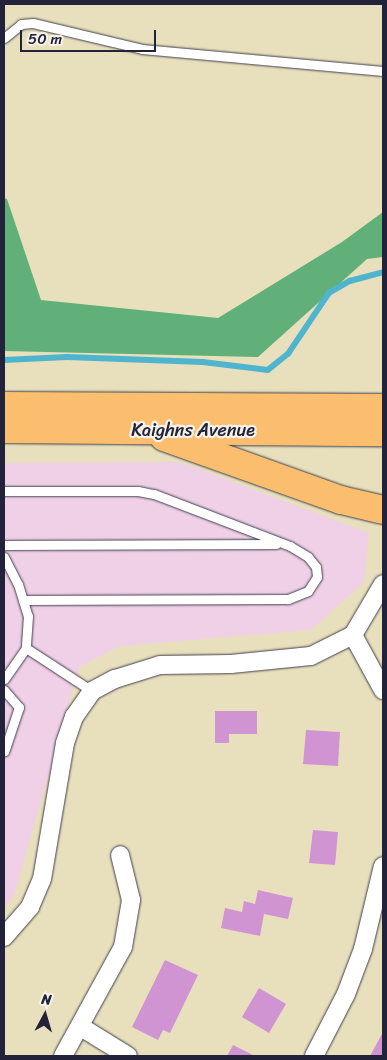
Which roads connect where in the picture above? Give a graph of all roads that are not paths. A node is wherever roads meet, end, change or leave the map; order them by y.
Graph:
1 (4, 38) edge
2 (383, 71) edge
3 (4, 406) edge
4 (383, 408) edge
5 (4, 429) edge
6 (146, 430) junction
7 (383, 432) edge
8 (4, 491) edge
9 (383, 510) edge
10 (283, 544) junction
11 (4, 545) edge
12 (4, 557) edge
13 (383, 584) edge
14 (23, 600) junction
15 (353, 635) junction
16 (26, 648) junction
17 (4, 679) edge
18 (4, 690) edge
19 (383, 690) edge
20 (92, 692) junction
21 (4, 752) edge
22 (120, 855) dead end
23 (383, 866) edge
24 (4, 937) edge
25 (81, 1027) junction
26 (63, 1056) edge
27 (128, 1056) edge
28 (314, 1056) edge

1 - 2 lane
3 - 4 highway, Kaighns Avenue
5 - 6 highway, Kaighns Avenue
6 - 7 highway, Kaighns Avenue
6 - 9 highway
8 - 10 lane
10 - 11 lane
10 - 14 lane
12 - 14 lane
13 - 15 street
14 - 16 lane
15 - 19 street
15 - 20 street
16 - 17 lane
16 - 20 lane
18 - 21 lane
20 - 24 street
22 - 25 street
23 - 28 street
25 - 26 street
25 - 27 street

